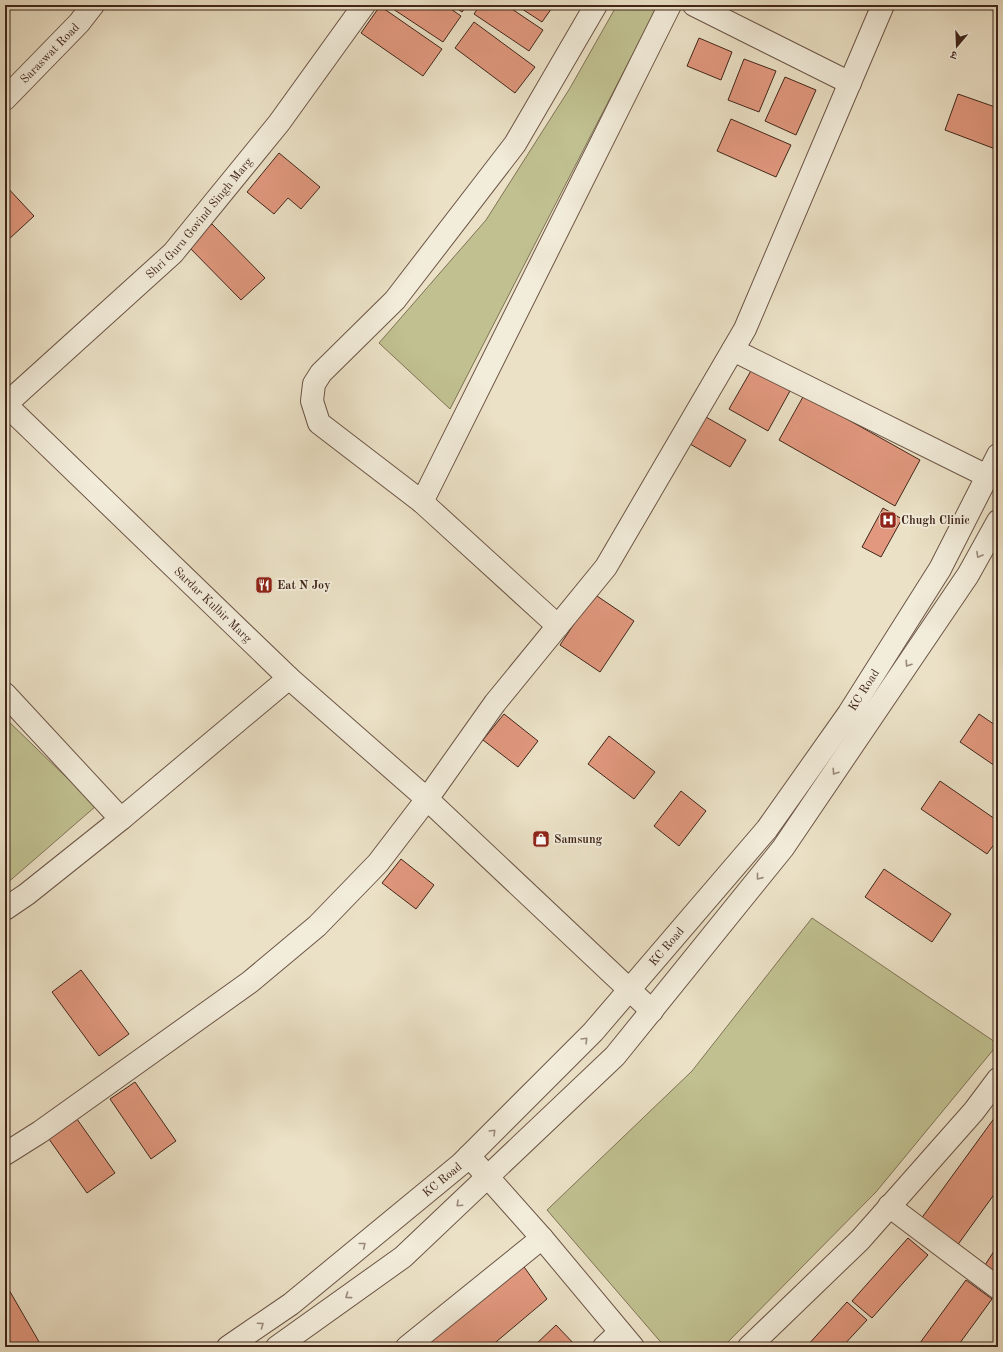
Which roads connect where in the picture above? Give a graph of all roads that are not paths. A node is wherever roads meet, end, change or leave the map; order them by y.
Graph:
1 (93, 5) edge
2 (364, 5) edge
3 (596, 5) edge
4 (670, 5) edge
5 (694, 5) edge
6 (884, 5) edge
7 (850, 83) junction
8 (5, 99) edge
9 (733, 350) junction
10 (5, 405) edge
11 (998, 455) edge
12 (987, 476) junction
13 (422, 502) junction
14 (998, 521) edge
15 (558, 626) junction
16 (289, 678) junction
17 (5, 694) edge
18 (428, 799) junction
19 (121, 819) junction
20 (5, 909) edge
21 (629, 990) junction
22 (652, 1011) junction
23 (998, 1079) edge
24 (5, 1154) edge
25 (469, 1156) junction
26 (487, 1177) junction
27 (889, 1206) junction
28 (542, 1238) junction
29 (998, 1288) edge
30 (626, 1340) edge
31 (228, 1347) edge
32 (277, 1347) edge
33 (407, 1347) edge
34 (604, 1347) edge
35 (749, 1347) edge

1 - 8 street, Saraswat Road
2 - 10 street, Shri Guru Govind Singh Marg
3 - 13 street
4 - 13 street
5 - 7 street
6 - 7 street
7 - 9 street
9 - 12 street
9 - 15 street
10 - 16 street, Sardar Kulbir Marg
11 - 12 street, KC Road
12 - 21 street, KC Road
13 - 15 street
14 -> 22 street
15 - 18 street
16 - 18 street, Sardar Kulbir Marg
16 - 19 street
17 - 19 street
18 - 21 street, Sardar Kulbir Marg
18 - 24 street
19 - 20 street
21 - 22 street, Sardar Kulbir Marg
25 -> 21 street, KC Road
22 - 26 street
23 - 27 street
25 - 26 street
31 -> 25 street, KC Road
26 - 28 street
26 -> 32 street
27 - 29 street
27 - 35 street
28 - 30 street
28 - 33 street
30 - 34 street

